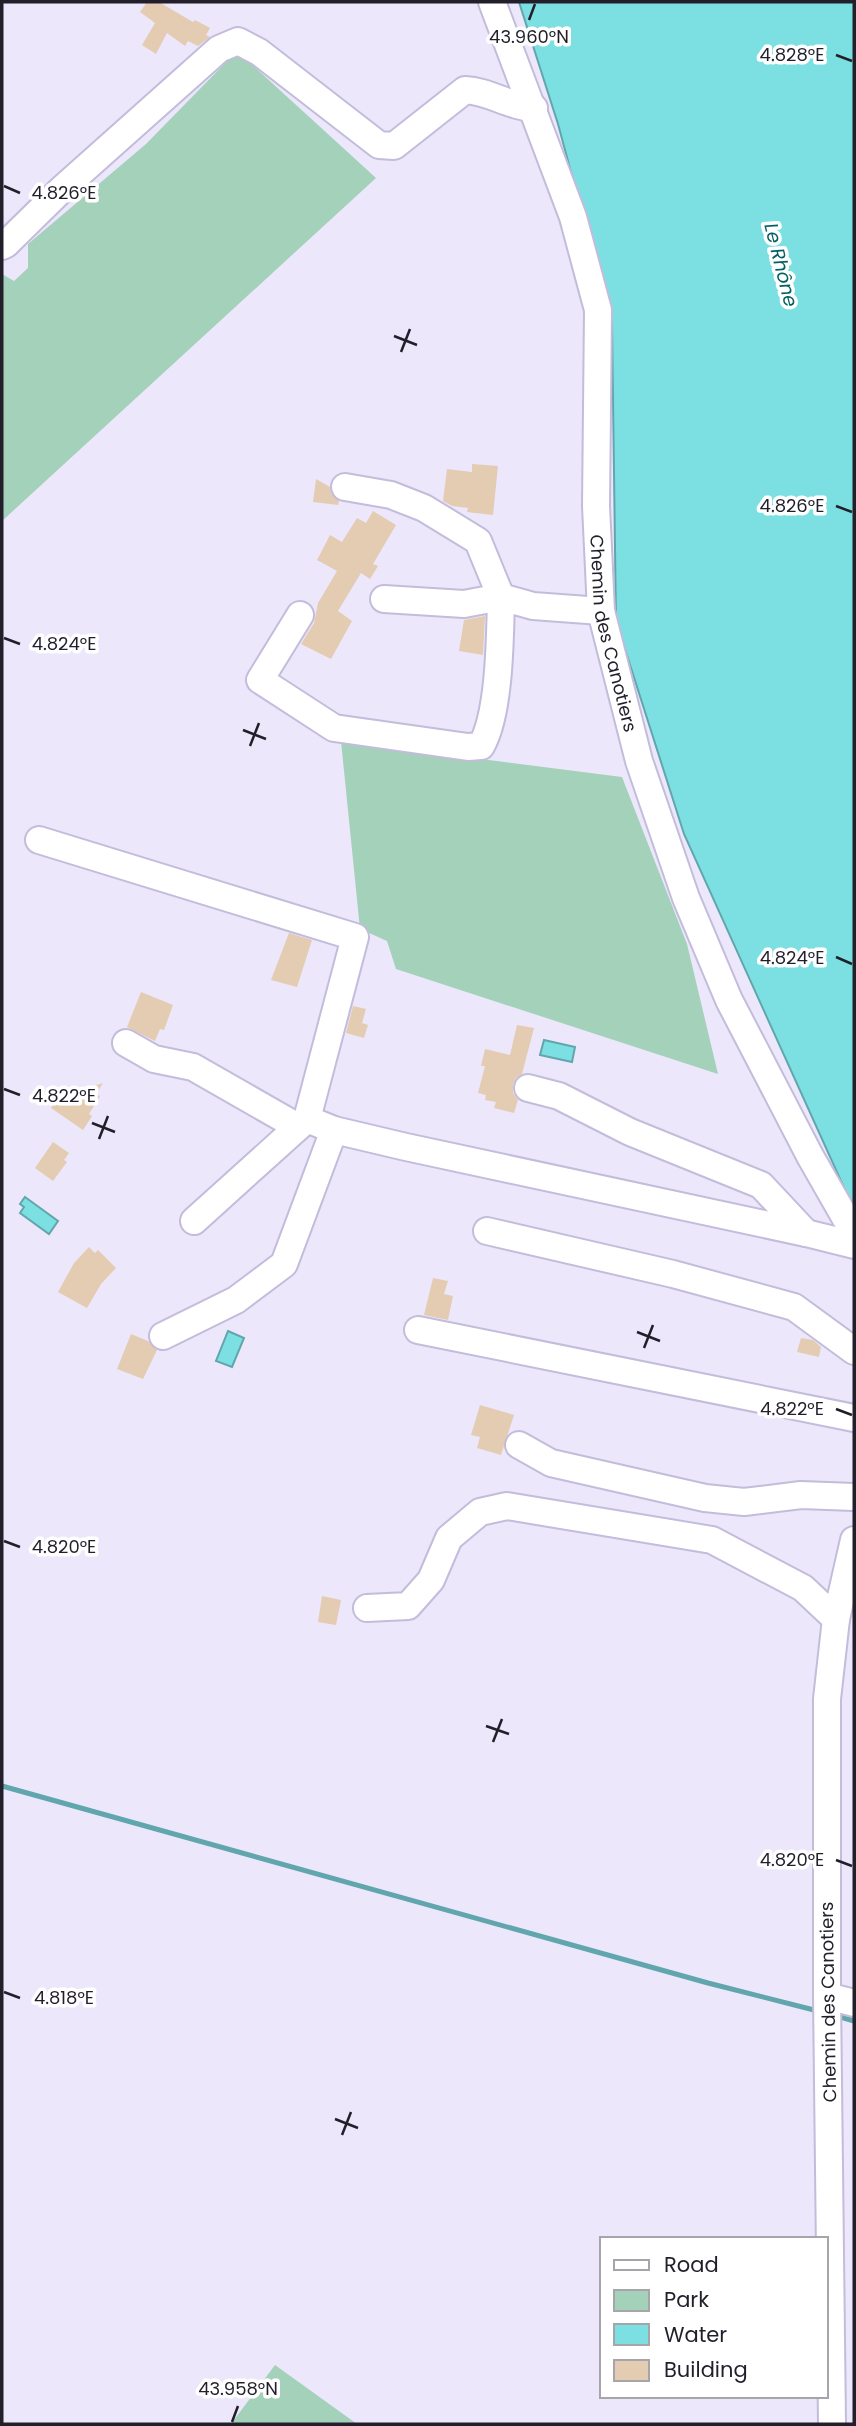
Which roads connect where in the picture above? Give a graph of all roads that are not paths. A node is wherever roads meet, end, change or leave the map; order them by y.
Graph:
1 (492, 2) edge
2 (534, 108) junction
3 (2, 246) edge
4 (345, 487) dead end
5 (501, 597) junction
6 (384, 599) dead end
7 (601, 611) junction
8 (300, 615) dead end
9 (39, 840) dead end
10 (126, 1043) dead end
11 (528, 1088) dead end
12 (303, 1123) junction
13 (334, 1130) junction
14 (194, 1221) dead end
15 (488, 1231) dead end
16 (806, 1233) junction
17 (854, 1233) edge
18 (854, 1245) edge
19 (418, 1330) dead end
20 (163, 1336) dead end
21 (854, 1351) edge
22 (854, 1418) edge
23 (519, 1445) dead end
24 (854, 1497) edge
25 (854, 1540) edge
26 (367, 1608) dead end
27 (836, 1619) junction
28 (827, 1996) junction
29 (854, 2003) edge
30 (832, 2424) edge

1 - 2 street, Chemin des Canotiers
2 - 3 street
2 - 7 street, Chemin des Canotiers
4 - 5 street
5 - 6 street
5 - 7 street
5 - 8 street
7 - 17 street, Chemin des Canotiers
9 - 12 street
10 - 12 street
11 - 16 street
12 - 13 street
12 - 14 street
13 - 16 street
13 - 20 street
15 - 21 street
16 - 18 street
19 - 22 street
23 - 24 street
25 - 27 street, Chemin des Canotiers
26 - 27 street
27 - 28 street, Chemin des Canotiers
28 - 29 street
28 - 30 street, Chemin des Canotiers

